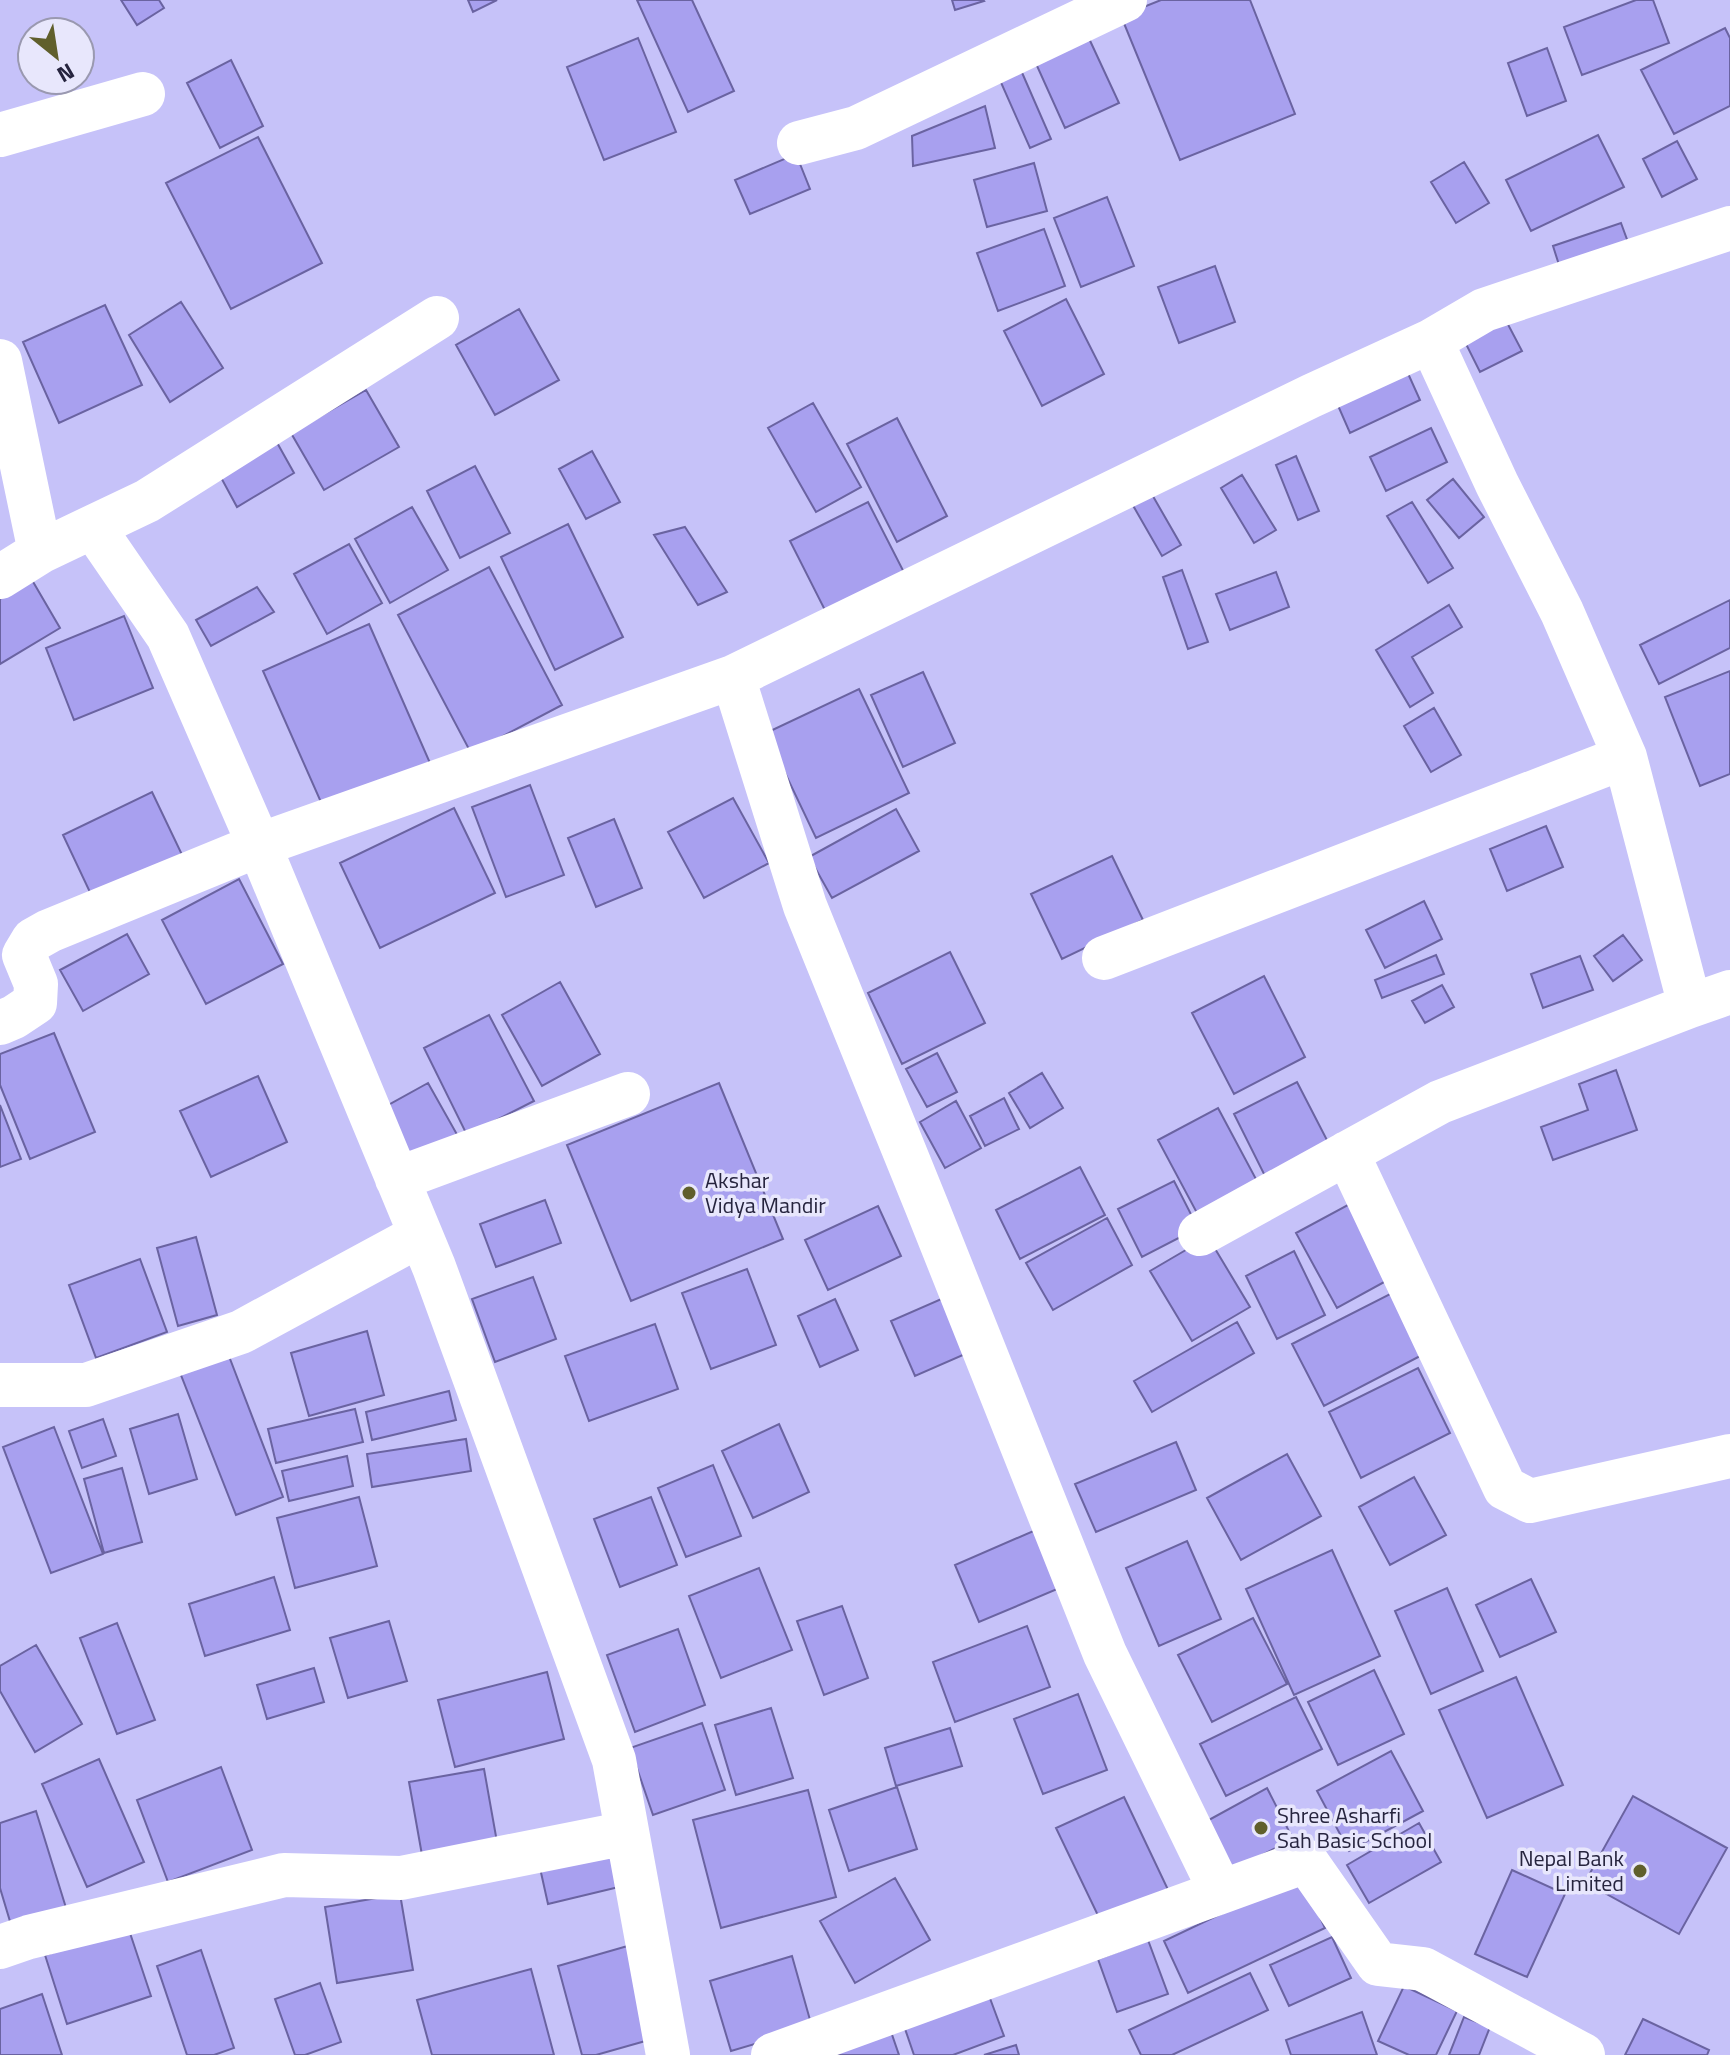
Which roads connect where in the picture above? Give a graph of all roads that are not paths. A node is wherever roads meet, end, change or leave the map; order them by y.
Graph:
1 (1125, 0) edge
2 (143, 94) dead end
3 (0, 135) edge
4 (799, 143) dead end
5 (1730, 228) edge
6 (437, 318) dead end
7 (1431, 341) junction
8 (0, 361) edge
9 (93, 527) junction
10 (40, 552) junction
11 (0, 577) edge
12 (733, 677) junction
13 (1625, 757) junction
14 (259, 845) junction
15 (1104, 958) dead end
16 (1730, 992) edge
17 (1690, 1006) junction
18 (0, 1023) edge
19 (628, 1094) dead end
20 (1347, 1153) junction
21 (397, 1179) junction
22 (1200, 1234) dead end
23 (420, 1235) junction
24 (0, 1385) edge
25 (1730, 1456) edge
26 (627, 1833) junction
27 (1221, 1892) junction
28 (0, 1947) edge
29 (668, 2055) edge
30 (773, 2055) edge
31 (1583, 2055) edge

1 - 4 street
2 - 3 street
5 - 7 street
6 - 9 street
7 - 12 street
7 - 13 street
8 - 10 street
9 - 10 street
9 - 14 street
10 - 11 street
12 - 14 street
12 - 27 street
13 - 15 street
13 - 17 street
14 - 18 street
14 - 21 street
16 - 17 street
17 - 20 street
19 - 21 street
20 - 22 street
20 - 25 street
21 - 23 street
23 - 24 street
23 - 26 street
26 - 28 street
26 - 29 street
27 - 30 street
27 - 31 street

